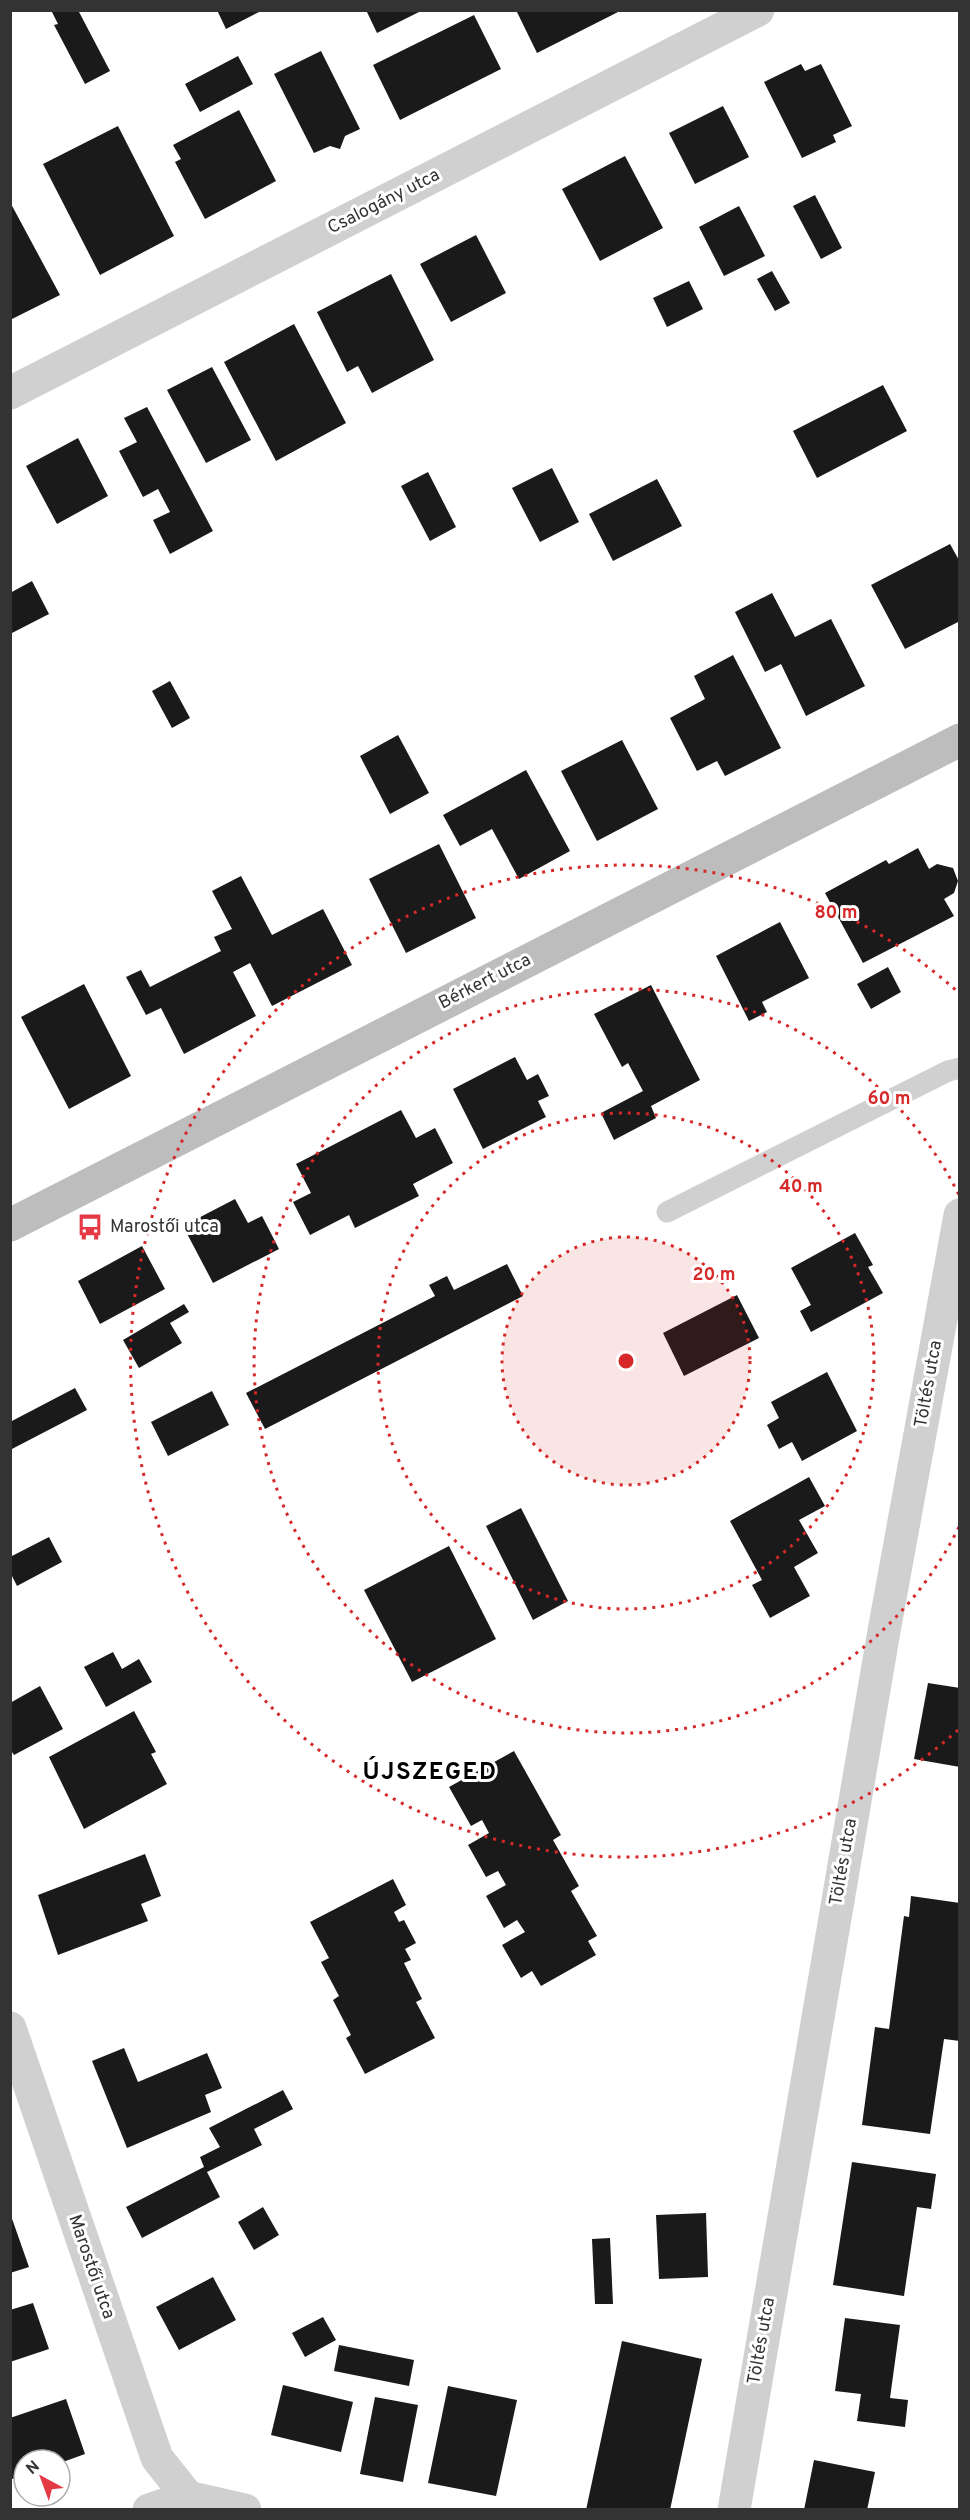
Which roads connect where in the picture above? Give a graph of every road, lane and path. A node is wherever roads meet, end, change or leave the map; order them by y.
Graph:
1 (758, 10) edge
2 (10, 393) edge
3 (960, 740) edge
4 (960, 1068) edge
5 (667, 1212) dead end
6 (960, 1215) edge
7 (10, 1225) edge
8 (10, 2028) edge
9 (188, 2497) junction
10 (149, 2510) edge
11 (245, 2510) edge
12 (734, 2510) edge

1 - 2 street, Csalogány utca
3 - 7 street, Bérkert utca
4 - 5 lane
6 - 12 street, Töltés utca
8 - 9 street, Marostői utca
9 - 10 street
9 - 11 street

